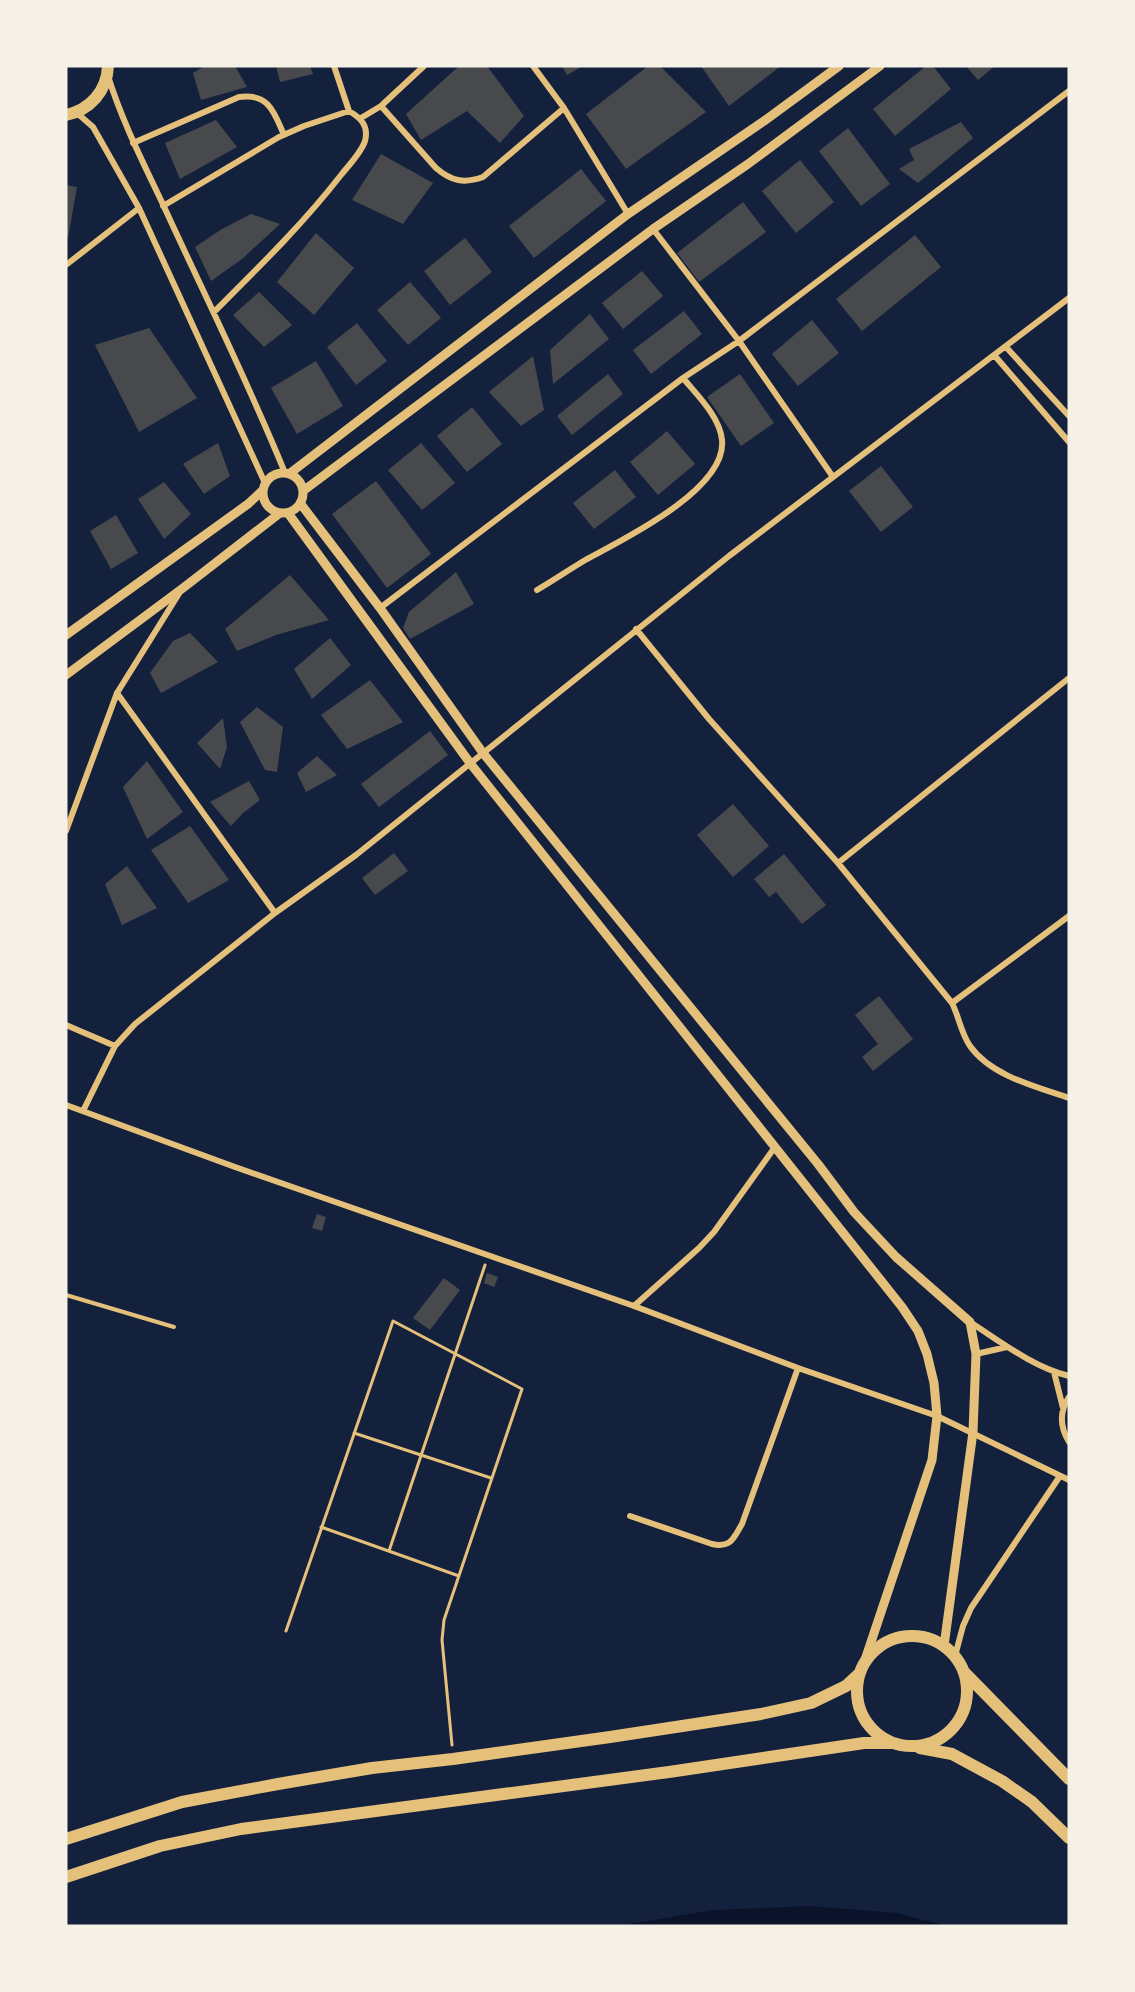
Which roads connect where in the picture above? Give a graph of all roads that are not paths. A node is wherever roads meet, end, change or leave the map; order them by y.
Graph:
1 (334, 66) edge
2 (424, 66) edge
3 (532, 66) edge
4 (839, 66) edge
5 (880, 66) edge
6 (108, 68) edge
7 (1069, 91) edge
8 (381, 106) junction
9 (564, 108) junction
10 (349, 111) junction
11 (71, 114) edge
12 (361, 118) junction
13 (284, 135) junction
14 (133, 143) junction
15 (163, 206) junction
16 (139, 208) junction
17 (628, 214) junction
18 (652, 229) junction
19 (66, 265) edge
20 (1069, 298) edge
21 (214, 312) junction
22 (739, 341) junction
23 (1006, 347) junction
24 (995, 356) junction
25 (684, 378) junction
26 (1069, 416) edge
27 (1069, 442) edge
28 (287, 474) junction
29 (833, 477) junction
30 (264, 486) junction
31 (303, 491) junction
32 (300, 503) junction
33 (284, 513) junction
34 (183, 588) junction
35 (537, 590) dead end
36 (380, 608) junction
37 (636, 629) junction
38 (66, 635) edge
39 (66, 675) edge
40 (1069, 678) edge
41 (117, 693) junction
42 (483, 753) junction
43 (470, 764) junction
44 (66, 831) edge
45 (838, 863) junction
46 (275, 913) junction
47 (1069, 916) edge
48 (952, 1003) junction
49 (66, 1025) edge
50 (115, 1046) junction
51 (1069, 1098) edge
52 (66, 1105) edge
53 (82, 1111) junction
54 (775, 1147) junction
55 (66, 1294) edge
56 (634, 1305) junction
57 (970, 1322) junction
58 (174, 1327) dead end
59 (1007, 1347) junction
60 (976, 1354) junction
61 (798, 1368) junction
62 (1054, 1372) junction
63 (1069, 1376) edge
64 (1069, 1397) edge
65 (1063, 1408) junction
66 (937, 1416) junction
67 (973, 1432) junction
68 (1069, 1442) edge
69 (1060, 1476) junction
70 (1069, 1480) edge
71 (630, 1516) dead end
72 (944, 1646) junction
73 (955, 1656) junction
74 (862, 1669) junction
75 (964, 1672) junction
76 (892, 1743) junction
77 (910, 1746) junction
78 (1069, 1779) edge
79 (1069, 1838) edge
80 (66, 1839) edge
81 (66, 1877) edge

1 - 10 street
2 - 8 street
3 - 9 street
4 - 17 street
5 - 18 street
6 - 11 highway
6 - 14 street
7 - 22 street
8 - 9 street
8 - 12 street
9 - 17 street
10 - 12 street
10 - 13 street
11 - 16 street
12 - 21 street
13 - 14 street
13 - 15 street
14 - 15 street
15 - 21 street
16 - 19 street
16 - 30 street
17 - 28 street
18 - 22 street
18 - 31 street
20 - 23 street
21 - 28 street
22 - 25 street
22 - 29 street
23 - 24 street
23 - 26 street
24 - 27 street
24 - 29 street
25 - 35 street
25 - 36 street
28 - 30 street
28 - 31 street
29 - 37 street
30 - 33 street
30 - 38 street
31 - 32 street
32 - 33 street
32 - 36 street
33 - 34 street
33 - 43 street
34 - 39 street
34 - 41 street
36 - 42 street
37 - 42 street
37 - 45 street
40 - 45 street
41 - 44 street
41 - 46 street
42 - 43 street
42 - 57 street
43 - 46 street
43 - 54 street
45 - 48 street
46 - 50 street
47 - 48 street
48 - 51 street
49 - 50 street
50 - 53 street
52 - 53 street
53 - 56 street
54 - 56 street
54 - 66 street
55 - 58 lane
56 - 61 street
57 - 59 street
57 - 60 street
59 - 60 street
59 - 62 street
60 - 67 street
61 - 66 street
61 - 71 street
62 - 63 street
62 - 65 street
64 - 65 street
65 - 68 street
66 - 67 street
66 - 74 street
67 - 69 street
67 - 72 street
69 - 70 street
69 - 73 street
72 - 73 highway
72 - 74 highway
73 - 75 highway
74 - 76 highway
74 - 80 highway
75 - 77 highway
75 - 78 highway
76 - 77 highway
76 - 81 highway
77 - 79 highway

